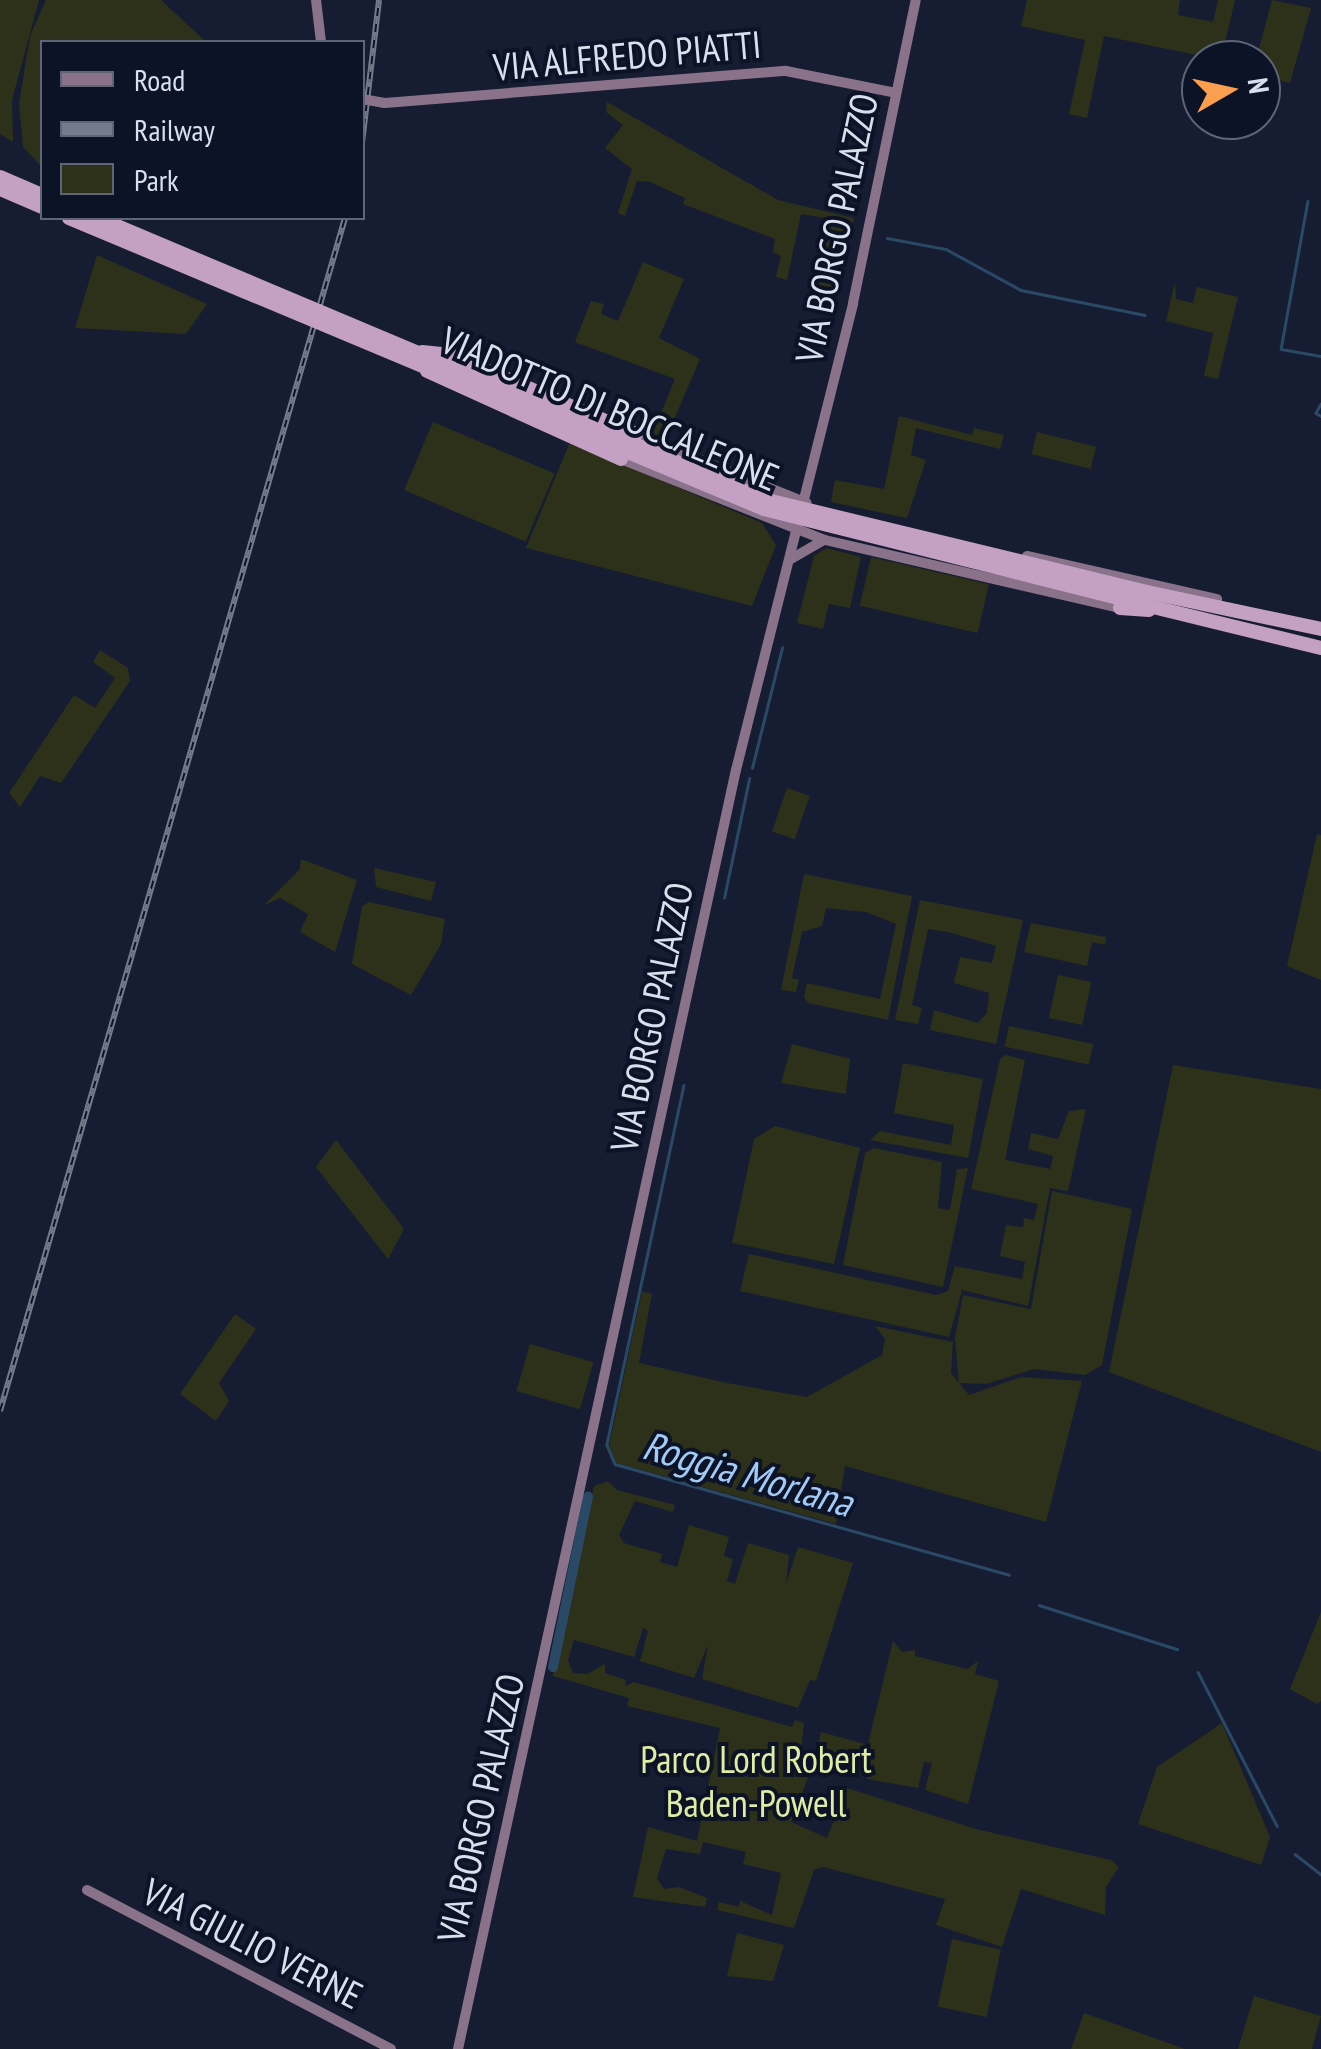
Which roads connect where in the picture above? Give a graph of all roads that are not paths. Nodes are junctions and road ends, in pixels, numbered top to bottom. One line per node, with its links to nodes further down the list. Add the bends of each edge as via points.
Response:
1 (316, 0): 3 (main road)
2 (916, 0): 4 (main road, VIA BORGO PALAZZO)
3 (321, 40)
4 (896, 92): 5 (main road, VIA ALFREDO PIATTI, bridge, via 786,71); 16 (main road, VIA BORGO PALAZZO)
5 (365, 99)
6 (0, 177): 8 (highway)
7 (0, 189): 9 (highway)
8 (40, 193)
9 (40, 206)
10 (73, 220): 12 (highway, VIADOTTO DI BOCCALEONE, bridge)
11 (103, 220): 12 (highway, VIADOTTO DI BOCCALEONE, bridge)
12 (420, 358): 13 (highway, via 451,355); 14 (highway, bridge, via 442,382); 20 (highway, VIADOTTO DI BOCCALEONE, bridge, via 768,500)
13 (636, 434): 16 (main road)
14 (622, 460): 15 (main road)
15 (662, 477): 16 (main road, via 679,471 786,513); 17 (main road)
16 (803, 505): 17 (main road, VIA BORGO PALAZZO); 21 (main road)
17 (798, 531): 18 (main road); 19 (main road, VIA BORGO PALAZZO)
18 (825, 540): 19 (main road); 22 (main road)
19 (791, 559): 29 (main road, VIA BORGO PALAZZO, via 732,789)
20 (1146, 598): 23 (highway); 24 (highway)
21 (1217, 600): 24 (highway)
22 (1120, 608): 23 (highway)
23 (1170, 612): 26 (highway)
24 (1301, 625): 25 (highway)
25 (1321, 629)
26 (1321, 648)
27 (87, 1890): 28 (main road, VIA GIULIO VERNE)
28 (392, 2049)
29 (458, 2049)

